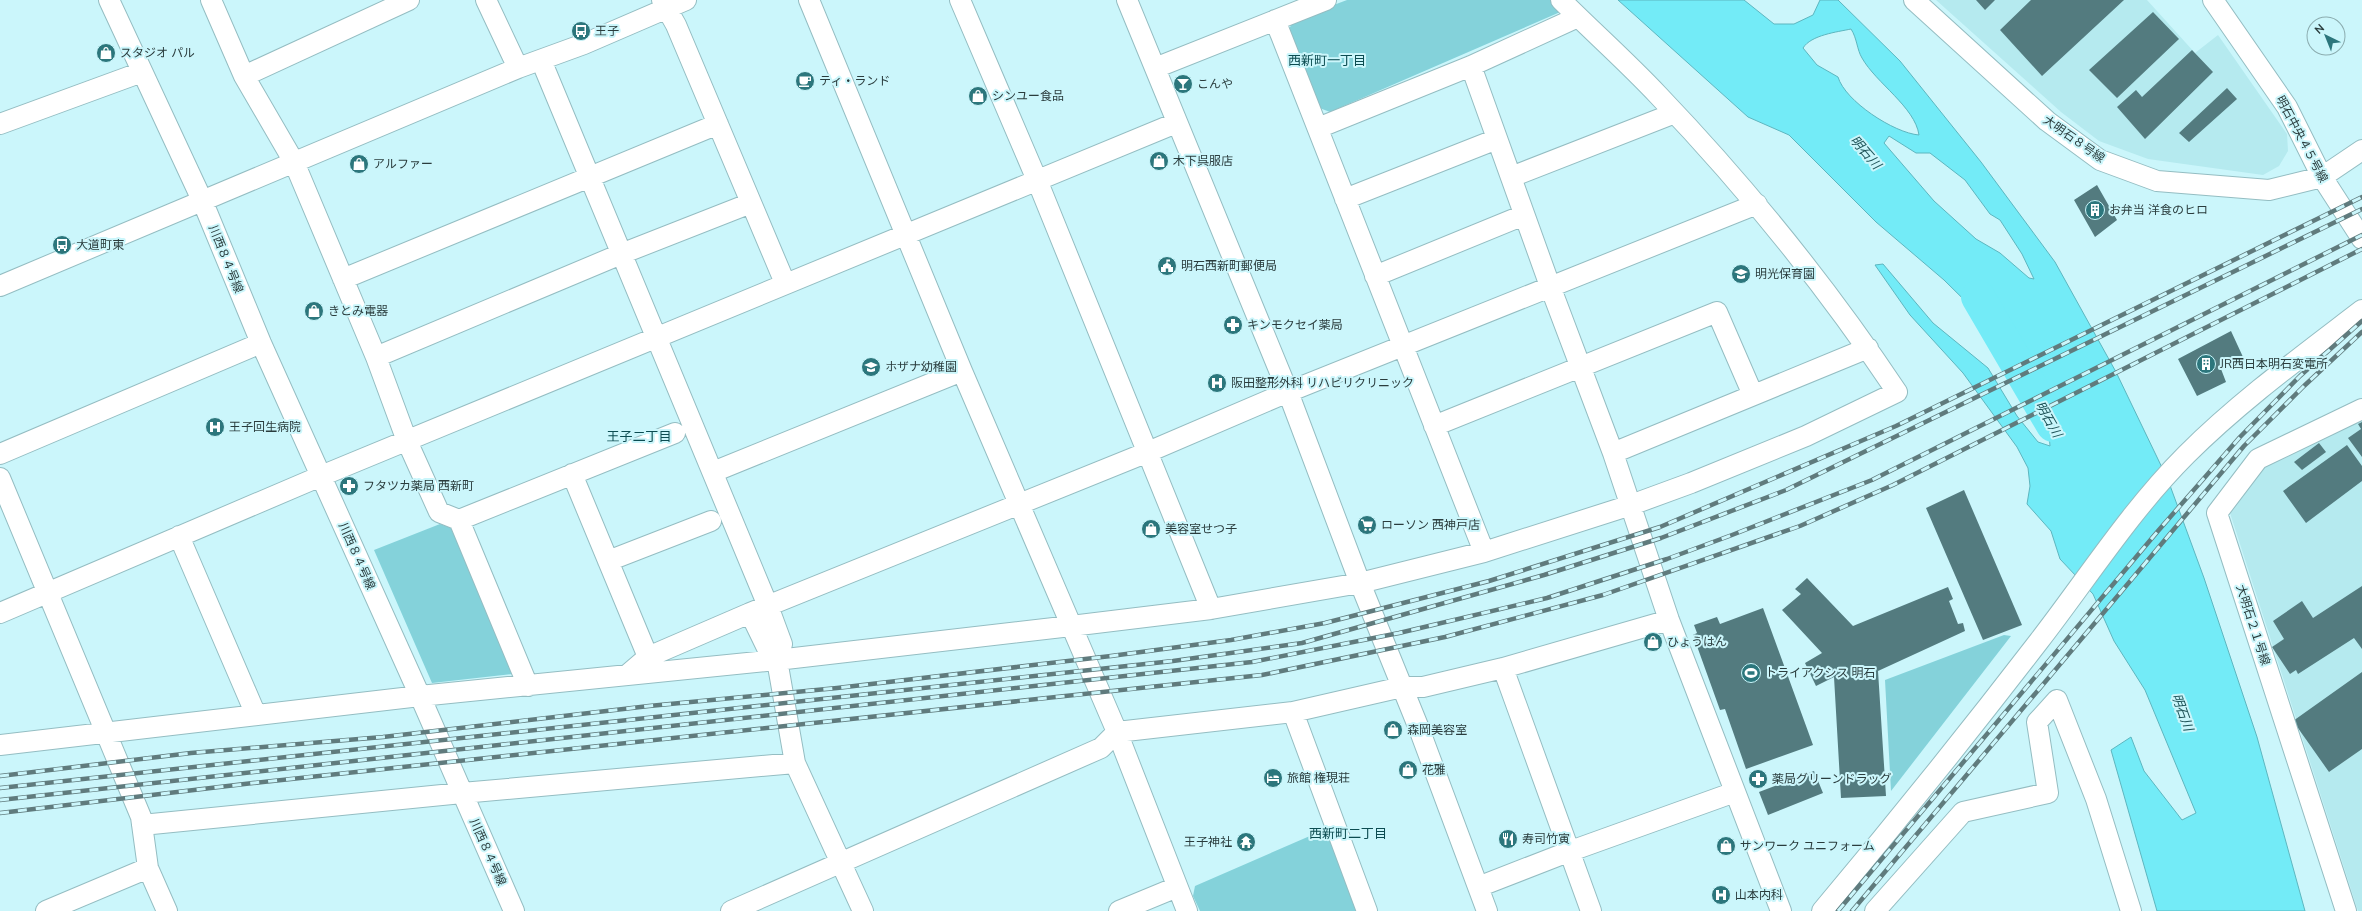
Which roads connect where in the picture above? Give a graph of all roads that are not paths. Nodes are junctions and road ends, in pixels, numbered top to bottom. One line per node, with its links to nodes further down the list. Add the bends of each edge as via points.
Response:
1 (109, 0): 20 (street, 川西８４号線)
2 (210, 0): 21 (street)
3 (409, 0): 21 (street)
4 (486, 0): 18 (street)
5 (686, 0): 13 (street)
6 (810, 0): 39 (street)
7 (960, 0): 33 (street)
8 (1127, 0): 19 (street)
9 (1326, 0): 15 (street)
10 (1561, 0): 14 (street)
11 (1914, 0): 31 (street, 大明石８号線, via 2048,121 2100,160 2158,181 2270,190)
12 (2213, 0): 31 (street, 明石中央４５号線, via 2287,107)
13 (663, 5): 16 (street); 25 (street, via 676,24)
14 (1578, 17): 17 (street); 22 (street)
15 (1275, 20): 19 (street); 26 (street)
16 (541, 60): 18 (street); 32 (street)
17 (1471, 66): 26 (street); 27 (street)
18 (518, 68): 29 (street)
19 (1154, 68): 23 (street)
20 (142, 72): 24 (street); 35 (street, 川西８４号線)
21 (244, 76): 29 (street)
22 (1675, 113): 30 (street); 37 (street)
23 (1176, 123): 33 (street); 55 (street)
24 (0, 124)
25 (718, 124): 32 (street); 36 (street)
26 (1318, 128): 34 (street)
27 (1497, 139): 30 (street); 34 (street)
28 (2362, 150): 31 (street, 大明石８号線)
29 (294, 162): 35 (street); 43 (street)
30 (1511, 177): 38 (street)
31 (2322, 177): 40 (street, 明石中央４５号線)
32 (590, 178): 41 (street); 43 (street)
33 (1037, 180): 39 (street); 61 (street)
34 (1345, 199): 42 (street)
35 (202, 200): 45 (street); 49 (street, 川西８４号線)
36 (751, 203): 41 (street); 44 (street)
37 (1756, 204): 46 (street); 51 (street)
38 (1524, 215): 42 (street); 46 (street)
39 (906, 233): 44 (street); 54 (street)
40 (2362, 239)
41 (621, 254): 48 (street); 52 (street)
42 (1375, 276): 50 (street)
43 (343, 279): 52 (street)
44 (785, 283): 48 (street)
45 (0, 286)
46 (1550, 286): 50 (street); 53 (street)
47 (2362, 310): 114 (street, via 2258,392 2186,456 2134,514 2040,640)
48 (656, 337): 60 (street); 64 (street)
49 (261, 343): 63 (street); 66 (street, 川西８４号線)
50 (1403, 347): 55 (street); 58 (street)
51 (1868, 348): 56 (street); 69 (street, via 1897,392 1806,436)
52 (376, 357): 60 (street)
53 (1580, 366): 56 (street, via 1717,312); 58 (street); 62 (street)
54 (962, 371): 64 (street); 68 (street)
55 (1288, 392): 61 (street); 75 (street)
56 (1753, 395): 62 (street)
57 (2362, 409): 117 (street, 大明石２１号線, via 2258,459 2217,513)
58 (1434, 426): 73 (street)
59 (675, 433): 65 (street)
60 (407, 440): 66 (street); 70 (street, via 439,512)
61 (1148, 452): 68 (street); 78 (street)
62 (1612, 453): 69 (street)
63 (0, 454)
64 (713, 472): 77 (street)
65 (572, 474): 70 (street); 74 (street)
66 (321, 476): 72 (street); 88 (street, 川西８４号線)
67 (0, 478): 76 (street)
68 (1019, 504): 77 (street); 81 (street)
69 (1631, 505): 73 (street); 80 (street)
70 (458, 520): 86 (street)
71 (711, 521): 74 (street)
72 (179, 536): 76 (street); 90 (street)
73 (1484, 552): 75 (street)
74 (608, 561): 82 (street)
75 (1360, 583): 78 (street); 87 (street)
76 (46, 593): 79 (street); 92 (street)
77 (759, 610): 82 (street); 83 (street, via 767,648)
78 (1211, 610): 81 (street)
79 (0, 613)
80 (1669, 620): 84 (street); 95 (street)
81 (1071, 626): 83 (street); 91 (street)
82 (648, 657): 85 (street)
83 (777, 660): 85 (street); 94 (street)
84 (1503, 668): 87 (street, via 1423,687); 98 (street)
85 (627, 675): 86 (street)
86 (528, 686): 88 (street)
87 (1402, 686): 89 (street); 102 (street)
88 (420, 696): 90 (street); 96 (street, 川西８４号線)
89 (1293, 712): 91 (street); 110 (street)
90 (256, 715): 92 (street)
91 (1116, 732): 99 (street, via 1101,748); 101 (street)
92 (106, 733): 93 (street); 97 (street)
93 (0, 745)
94 (795, 763): 96 (street); 99 (street)
95 (1735, 792): 98 (street); 113 (street)
96 (462, 793): 97 (street); 105 (street, 川西８４号線)
97 (142, 825): 100 (street)
98 (1568, 852): 102 (street); 112 (street)
99 (843, 863): 106 (street); 107 (street)
100 (148, 868): 103 (street); 104 (street)
101 (1177, 887): 108 (street); 109 (street)
102 (1478, 887): 111 (street)
103 (46, 911)
104 (167, 911)
105 (514, 911)
106 (731, 911)
107 (863, 911)
108 (1119, 911)
109 (1187, 911)
110 (1367, 911)
111 (1487, 911)
112 (1591, 911)
113 (1781, 911)
114 (1822, 911)
115 (1876, 911): 116 (street, via 1963,812 2048,793 2037,722 2057,700 2096,798)
116 (2131, 911)
117 (2346, 911)

